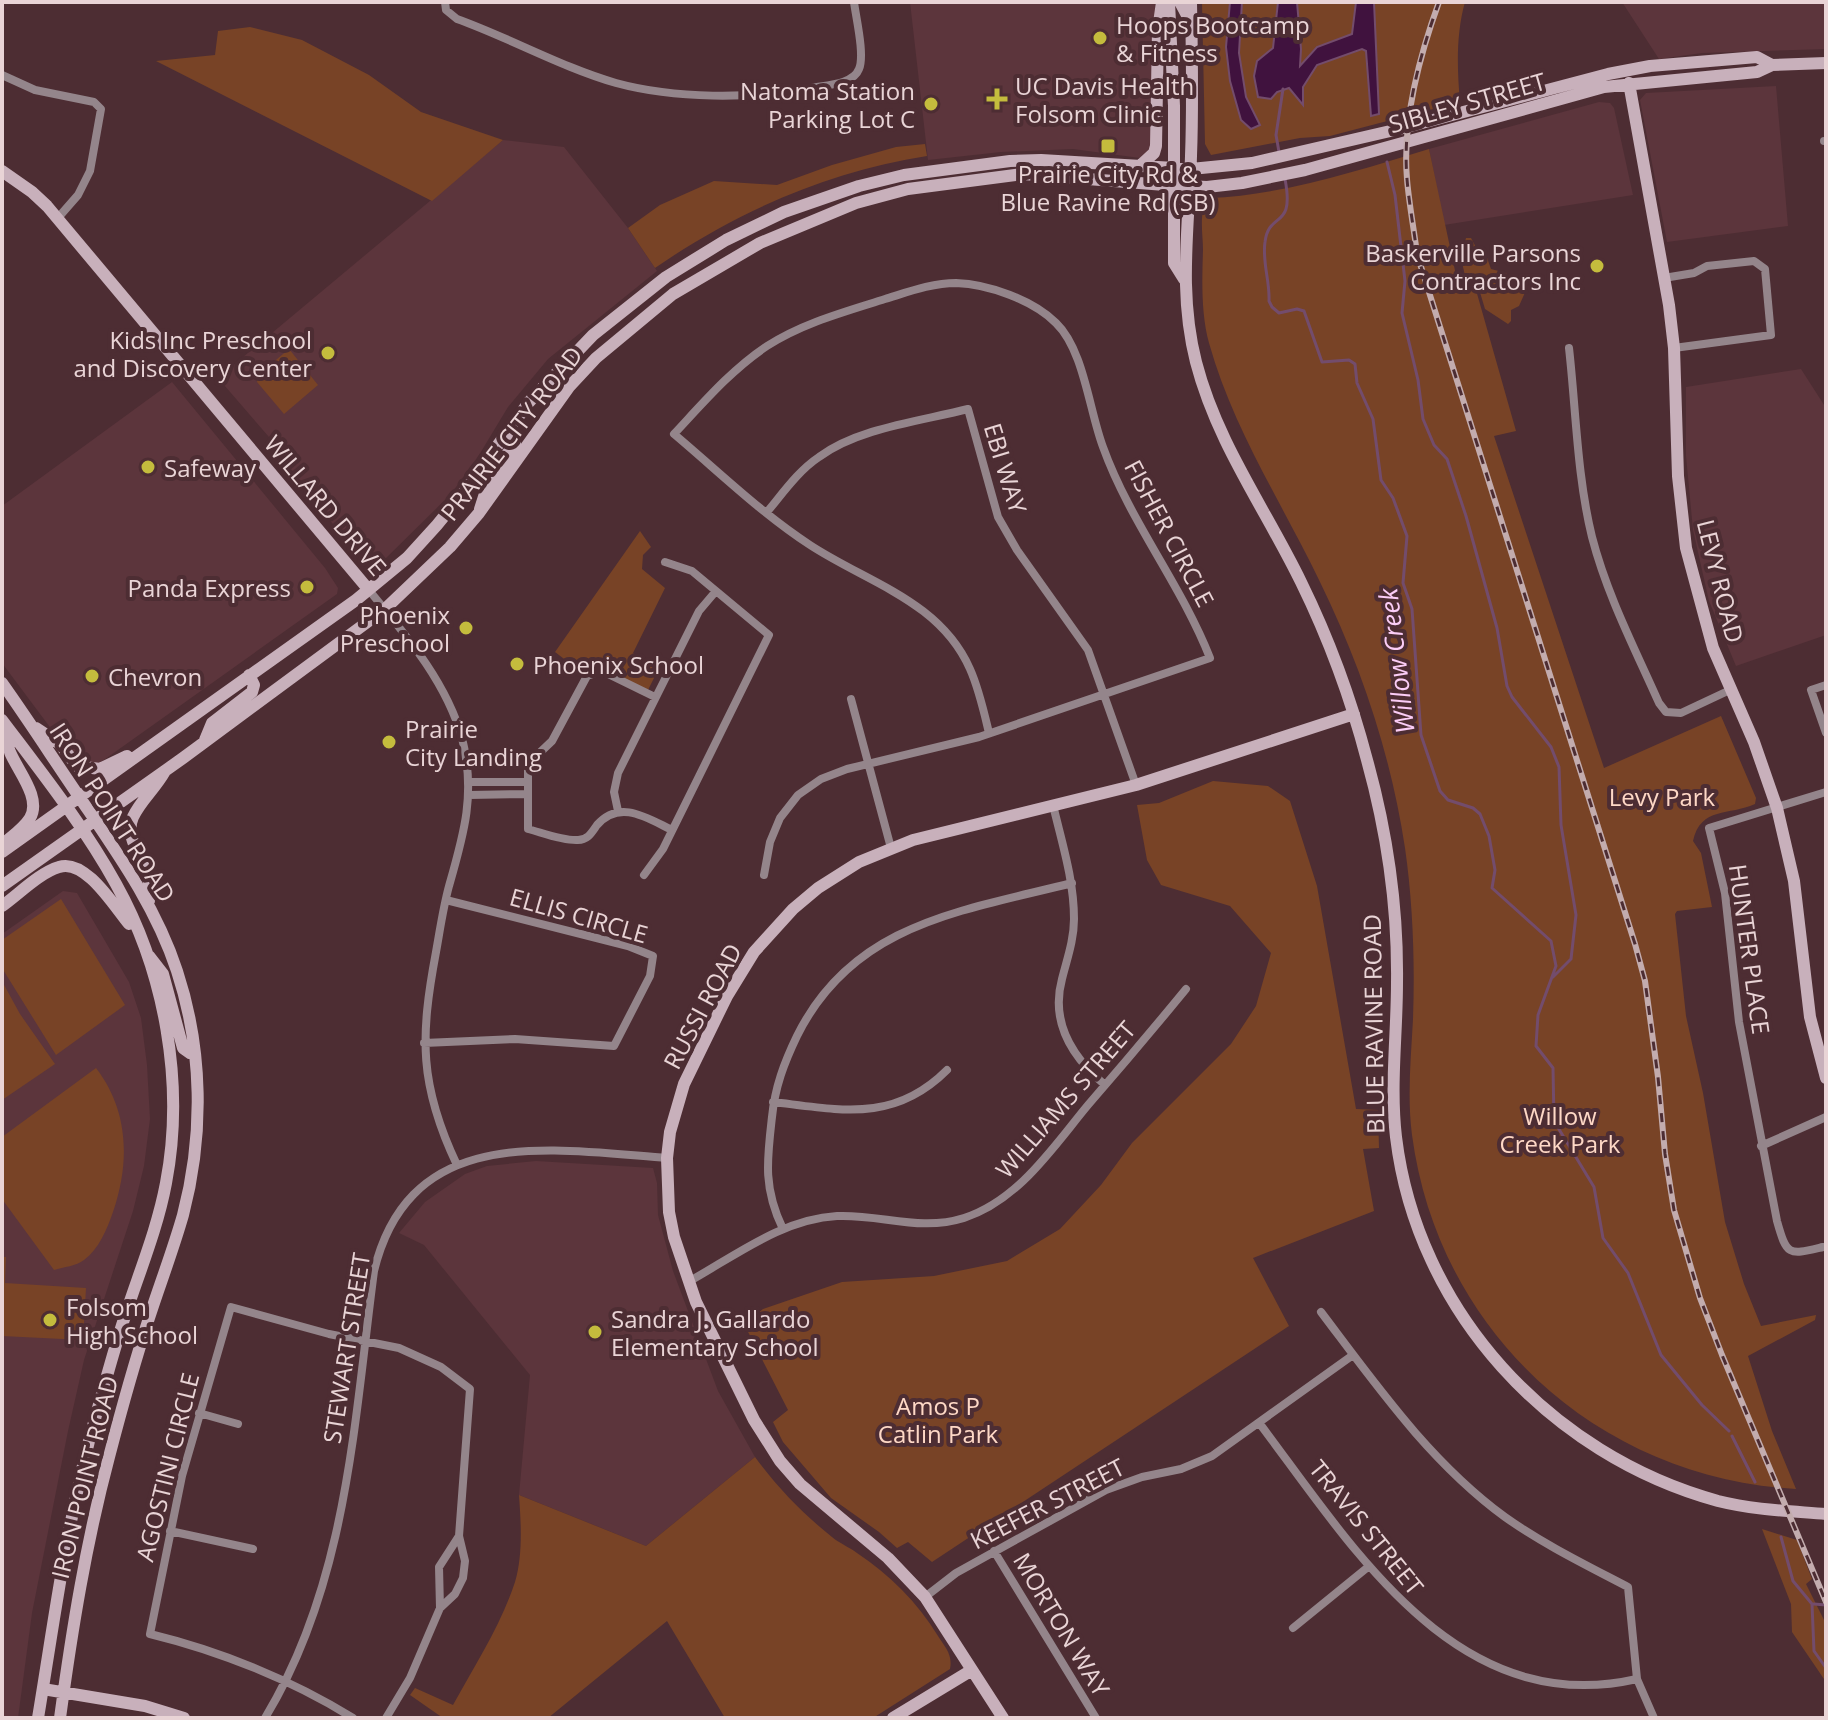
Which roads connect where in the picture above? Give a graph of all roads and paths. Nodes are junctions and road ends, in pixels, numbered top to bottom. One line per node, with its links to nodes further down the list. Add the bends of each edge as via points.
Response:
1 (445, 2): 2 (street, via 453,17 618,83 749,96 856,75 861,63)
2 (854, 2)
3 (1162, 2): 12 (main road, via 1156,146)
4 (1169, 2): 13 (main road, BLUE RAVINE ROAD)
5 (1180, 2): 7 (main road)
6 (1191, 2): 7 (main road, BLUE RAVINE ROAD)
7 (1191, 24): 14 (main road, BLUE RAVINE ROAD)
8 (1826, 63): 9 (main road, SIBLEY STREET)
9 (1772, 65): 11 (main road, SIBLEY STREET, via 1757,72); 14 (main road, SIBLEY STREET, via 1757,57 1626,70 1300,153)
10 (2, 75): 18 (street, via 35,90 94,102 101,109 90,171)
11 (1629, 83): 17 (main road, SIBLEY STREET, via 1273,178); 19 (main road, LEVY ROAD)
12 (1142, 164): 13 (main road, PRAIRIE CITY ROAD); 23 (main road, PRAIRIE CITY ROAD, via 1041,160 932,170 859,186 784,212 726,240 642,295 593,335)
13 (1174, 169): 14 (main road, SIBLEY STREET); 16 (main road, BLUE RAVINE ROAD)
14 (1191, 169): 17 (main road, BLUE RAVINE ROAD)
15 (2, 171): 18 (main road, WILLARD DRIVE)
16 (1174, 185): 17 (main road, SIBLEY STREET); 20 (main road, BLUE RAVINE ROAD, via 1174,263); 24 (main road, PRAIRIE CITY ROAD, via 1023,174 942,184 856,203 760,243 673,294 596,358 569,387)
17 (1189, 186): 20 (main road, BLUE RAVINE ROAD)
18 (57, 219): 27 (main road, WILLARD DRIVE)
19 (1664, 278): 22 (main road, LEVY ROAD); 22 (street, via 1754,261 1765,269 1771,335)
20 (1184, 279): 37 (main road, BLUE RAVINE ROAD, via 1192,345 1210,407 1301,582)
21 (1569, 348): 33 (street, via 1593,541 1659,703 1666,712 1677,714)
22 (1674, 348): 33 (main road, LEVY ROAD, via 1685,544 1703,618)
23 (507, 431): 24 (main road, via 515,443 490,478); 27 (main road, PRAIRIE CITY ROAD, via 437,525)
24 (480, 512): 29 (main road, PRAIRIE CITY ROAD)
25 (767, 512): 34 (street, EBI WAY, via 803,470 831,449 968,409 998,517 1083,642); 34 (street, FISHER CIRCLE, via 674,434 753,356 811,323 935,285 977,286 1035,307 1056,322 1073,346 1113,473 1183,597 1210,658); 40 (street, FISHER CIRCLE, via 812,547 914,603 942,627 970,669)
26 (665, 562): 28 (street, via 685,566)
27 (368, 589): 29 (street, WILLARD DRIVE); 30 (main road, PRAIRIE CITY ROAD)
28 (716, 591): 35 (street, via 699,611); 59 (street, via 769,635)
29 (385, 609): 42 (main road, PRAIRIE CITY ROAD); 46 (street, WILLARD DRIVE, via 446,696 461,737)
30 (249, 675): 42 (main road, via 252,692 212,723); 43 (main road, PRAIRIE CITY ROAD)
31 (2, 683): 39 (main road, IRON POINT ROAD)
32 (1826, 685): 41 (street, via 1811,690)
33 (1730, 690): 55 (main road, LEVY ROAD)
34 (1105, 694): 40 (street, FISHER CIRCLE); 48 (street, EBI WAY)
35 (655, 697): 47 (street, via 606,673 587,676 549,745 531,761); 56 (street, via 616,779)
36 (851, 699): 44 (street)
37 (1354, 714): 48 (main road, RUSSI ROAD); 92 (main road, BLUE RAVINE ROAD, via 1377,798 1395,911 1396,1139 1410,1203 1438,1273 1464,1319 1541,1407 1601,1451 1650,1476 1739,1506)
38 (4, 722): 54 (main road, IRON POINT ROAD); 60 (main road, via 9,751 33,808 28,821)
39 (32, 725): 43 (main road, via 60,744 77,766 88,769 100,769); 52 (main road, IRON POINT ROAD)
40 (989, 733): 44 (street, FISHER CIRCLE)
41 (1826, 733)
42 (204, 743): 45 (main road, PRAIRIE CITY ROAD)
43 (152, 746): 52 (main road, PRAIRIE CITY ROAD)
44 (869, 764): 61 (street); 64 (street, FISHER CIRCLE, via 834,773 798,795 774,831)
45 (166, 769): 57 (main road, PRAIRIE CITY ROAD); 68 (main road, via 130,824 130,837 149,880)
46 (468, 782): 47 (street); 51 (street, WILLARD DRIVE)
47 (528, 782): 50 (street)
48 (1136, 785): 53 (main road, RUSSI ROAD)
49 (1826, 792): 55 (street)
50 (528, 794): 51 (street); 56 (street, via 528,829 573,840 589,836)
51 (469, 795): 67 (street, WILLARD DRIVE)
52 (80, 798): 54 (main road, PRAIRIE CITY ROAD); 57 (main road, IRON POINT ROAD)
53 (1053, 805): 61 (main road, RUSSI ROAD); 65 (street)
54 (67, 808): 58 (main road, IRON POINT ROAD); 62 (main road, PRAIRIE CITY ROAD)
55 (1777, 808): 76 (main road, LEVY ROAD, via 1794,881 1810,1017); 80 (street, HUNTER PLACE, via 1709,828 1725,893 1739,1022)
56 (618, 811): 59 (street, via 639,814)
57 (94, 819): 58 (main road, PRAIRIE CITY ROAD); 68 (main road, IRON POINT ROAD)
58 (81, 829): 66 (main road, PRAIRIE CITY ROAD); 70 (main road, IRON POINT ROAD, via 117,885)
59 (672, 830): 63 (street)
60 (2, 845)
61 (891, 848): 81 (main road, RUSSI ROAD, via 818,888 754,952 693,1061)
62 (2, 852)
63 (644, 875)
64 (764, 875)
65 (1072, 883): 77 (street, via 1075,923 1059,994 1061,1021 1076,1057); 78 (street, via 927,922 871,950 840,976 811,1012 784,1063)
66 (2, 886)
67 (446, 900): 73 (street, WILLARD DRIVE); 73 (street, ELLIS CIRCLE, via 628,946 653,956 650,976 614,1046 515,1039)
68 (149, 904): 74 (main road, IRON POINT ROAD, via 176,970)
69 (2, 906): 70 (main road, via 62,865 73,866 93,881)
70 (141, 940): 71 (main road, IRON POINT ROAD)
71 (147, 954): 74 (main road, via 163,974 183,1048); 104 (main road, IRON POINT ROAD, via 170,1055 171,1156 159,1214 86,1454)
72 (1186, 989): 77 (street, WILLIAMS STREET)
73 (424, 1043): 82 (street, WILLARD DRIVE, via 432,1102)
74 (195, 1054): 105 (main road, IRON POINT ROAD, via 197,1130 189,1189 102,1486)
75 (947, 1070): 78 (street, via 918,1094 881,1109 848,1111)
76 (1826, 1078)
77 (1105, 1085): 83 (street, WILLIAMS STREET, via 1019,1185 981,1211 936,1224 841,1216)
78 (773, 1102): 83 (street, via 767,1175)
79 (1826, 1117): 80 (street)
80 (1761, 1146): 84 (street, HUNTER PLACE, via 1784,1246 1795,1254)
81 (667, 1158): 82 (street, STEWART STREET, via 522,1151); 85 (main road, RUSSI ROAD, via 669,1212)
82 (457, 1165): 87 (street, STEWART STREET, via 418,1191 390,1227 374,1271)
83 (783, 1229): 85 (street, WILLIAMS STREET)
84 (1823, 1247)
85 (688, 1282): 98 (main road, RUSSI ROAD, via 754,1420 780,1461 810,1495 888,1558)
86 (1321, 1312): 88 (street)
87 (365, 1340): 89 (street, AGOSTINI CIRCLE, via 231,1307); 94 (street, via 424,1357 470,1389); 103 (street, STEWART STREET, via 334,1547 308,1632)
88 (1353, 1355): 91 (street, KEEFER STREET); 102 (street, via 1429,1449 1483,1500 1552,1547 1628,1587)
89 (199, 1413): 90 (street); 93 (street, AGOSTINI CIRCLE)
90 (238, 1424)
91 (1260, 1424): 96 (street, KEEFER STREET, via 1196,1464 1106,1490); 97 (street, TRAVIS STREET)
92 (1826, 1514)
93 (170, 1531): 95 (street); 103 (street, AGOSTINI CIRCLE, via 150,1634 215,1652)
94 (459, 1536): 99 (street, via 439,1567); 99 (street, via 463,1578)
95 (253, 1549)
96 (994, 1551): 98 (street, KEEFER STREET); 114 (street, MORTON WAY)
97 (1368, 1567): 100 (street); 102 (street, TRAVIS STREET, via 1434,1631 1502,1669 1576,1685)
98 (925, 1597): 101 (main road, RUSSI ROAD)
99 (440, 1608): 112 (street)
100 (1293, 1628)
101 (972, 1670): 107 (main road); 113 (main road, RUSSI ROAD)
102 (1637, 1679): 115 (street)
103 (285, 1683): 110 (street, STEWART STREET); 111 (street)
104 (43, 1689): 105 (main road); 108 (main road, IRON POINT ROAD)
105 (64, 1692): 106 (main road); 109 (main road, IRON POINT ROAD)
106 (175, 1716)
107 (902, 1716)
108 (38, 1718)
109 (60, 1718)
110 (265, 1718)
111 (353, 1718)
112 (386, 1718)
113 (1003, 1718)
114 (1096, 1718)
115 (1654, 1718)

